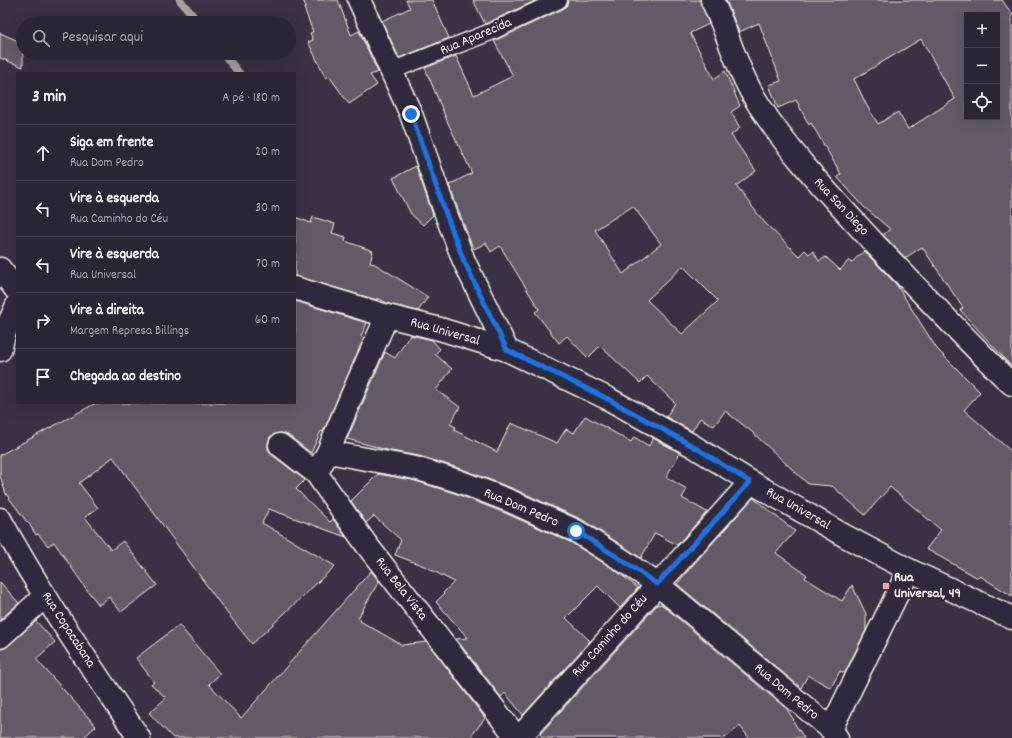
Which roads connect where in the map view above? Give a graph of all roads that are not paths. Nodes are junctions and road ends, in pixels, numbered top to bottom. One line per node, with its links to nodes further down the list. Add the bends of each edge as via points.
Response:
1 (358, 0): 4 (street)
2 (559, 0): 4 (lane, Rua Aparecida, via 493,31)
3 (712, 0): 12 (street, Rua San Diego, via 747,84 758,105 784,142 818,183)
4 (391, 71): 11 (street, via 411,114 464,261)
5 (0, 270): 7 (street)
6 (296, 288): 9 (street, Rua Universal)
7 (16, 290)
8 (16, 307): 10 (street)
9 (387, 316): 11 (street, Rua Universal); 14 (street)
10 (0, 350)
11 (507, 350): 16 (street, Rua Universal, via 620,406 693,446)
12 (1012, 384)
13 (280, 445): 15 (street, Rua Bela Vista)
14 (328, 452): 15 (street); 19 (street, Rua Dom Pedro, via 415,468 510,501 576,531)
15 (316, 473): 25 (street, Rua Bela Vista, via 375,556)
16 (750, 482): 18 (street, Rua Universal); 19 (street, Rua Caminho do Céu)
17 (0, 519): 20 (street, Rua Copacabana)
18 (909, 570): 21 (street, Rua Universal); 23 (street)
19 (657, 584): 23 (street, Rua Dom Pedro); 25 (street, Rua Caminho do Céu)
20 (45, 596): 22 (street); 24 (street, Rua Copacabana)
21 (1012, 618)
22 (0, 637)
23 (834, 734)
24 (139, 738)
25 (518, 738)

